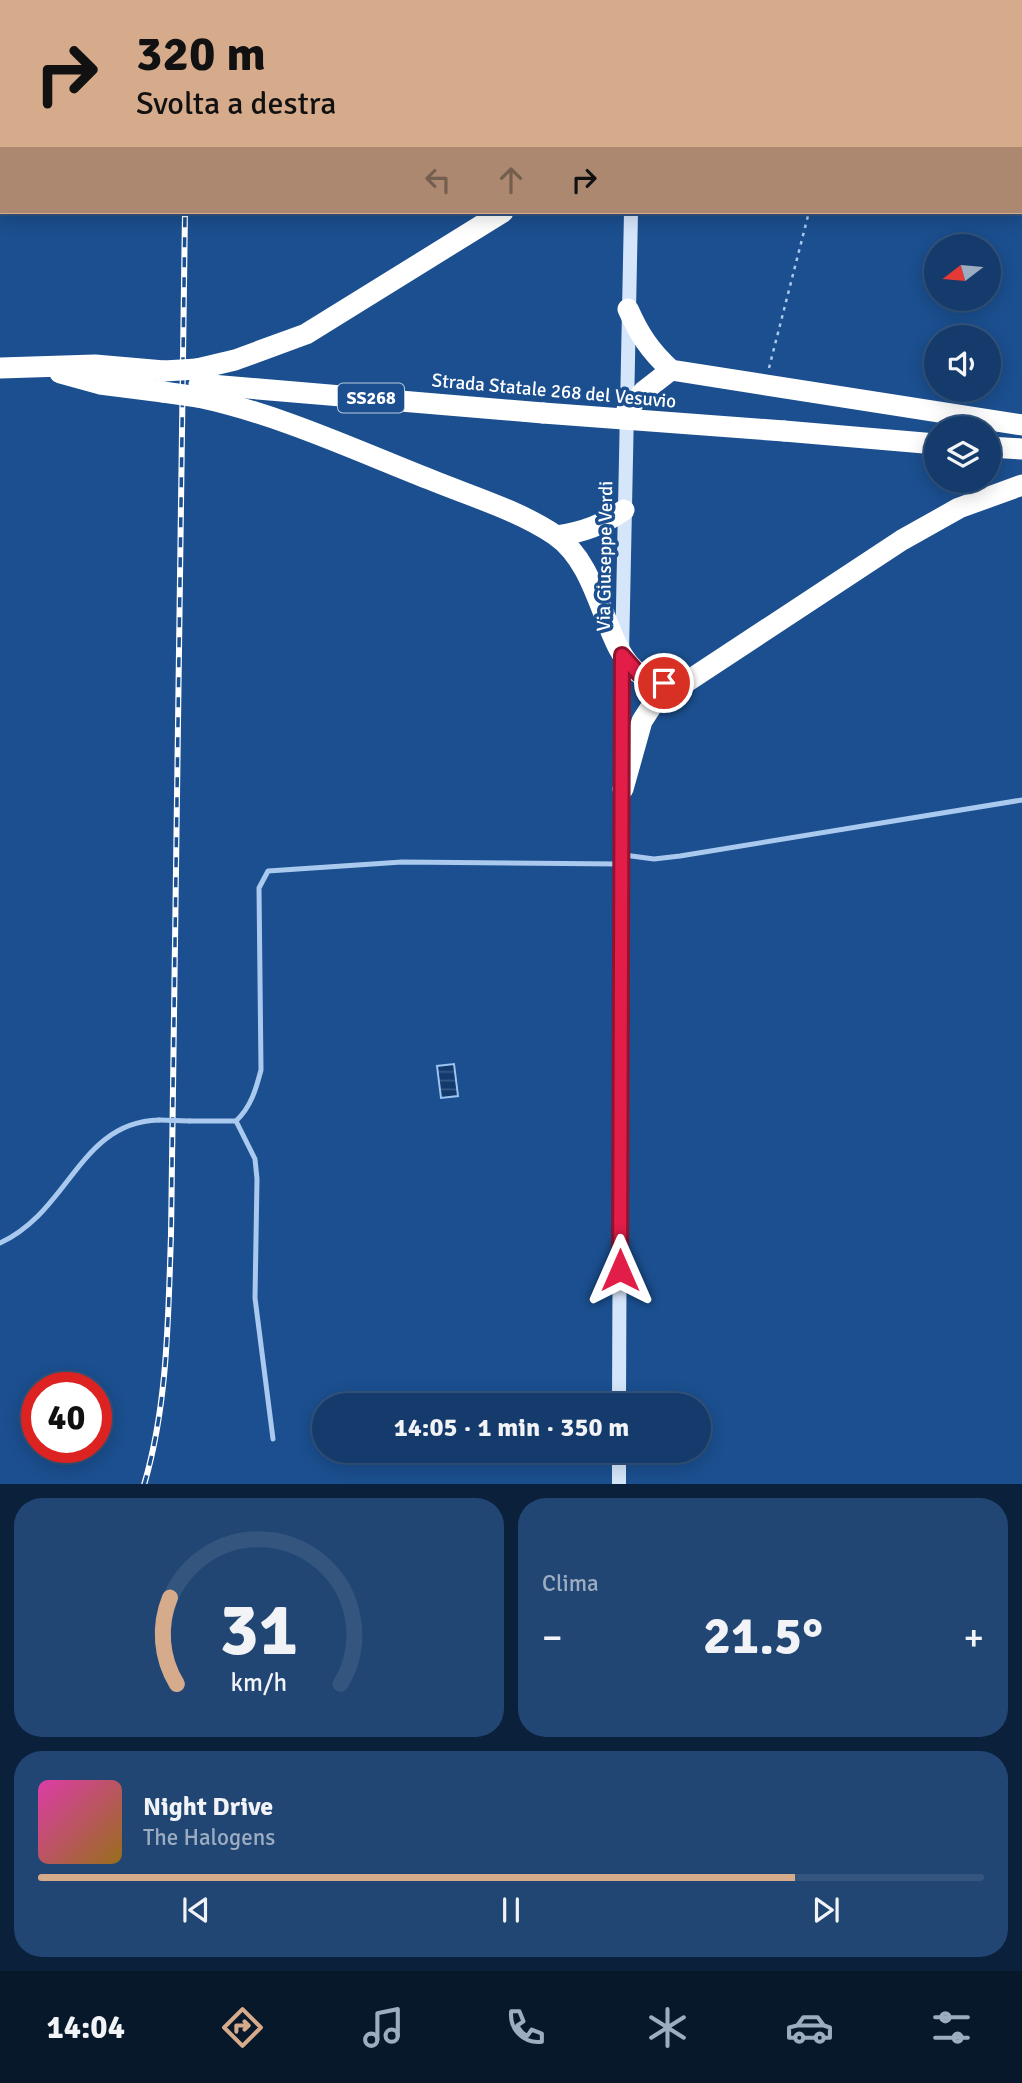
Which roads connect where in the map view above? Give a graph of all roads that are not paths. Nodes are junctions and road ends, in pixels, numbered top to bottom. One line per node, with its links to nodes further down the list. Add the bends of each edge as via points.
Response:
1 (500, 214): 7 (highway, via 306,334 235,360)
2 (631, 214): 3 (street, Via Giuseppe Verdi)
3 (628, 309): 5 (highway, via 652,353); 8 (street, Via Giuseppe Verdi)
4 (0, 368): 6 (highway, via 58,373 100,384); 6 (highway, via 95,365)
5 (671, 370): 8 (highway); 9 (highway)
6 (163, 382): 7 (highway, bridge)
7 (198, 383): 10 (highway, Strada Statale 268 del Vesuvio / SS268, bridge); 15 (highway, via 467,494)
8 (627, 410): 14 (street, Via Giuseppe Verdi)
9 (1022, 425)
10 (924, 443)
11 (1001, 448): 12 (highway)
12 (1022, 449)
13 (1022, 485): 17 (highway, via 959,508 902,540)
14 (624, 510): 15 (highway, via 605,524); 16 (street, Via Giuseppe Verdi)
15 (557, 537): 16 (highway, via 598,594)
16 (622, 655): 17 (highway, via 639,674); 18 (street, Via Giuseppe Verdi)
17 (681, 685): 18 (highway, via 653,704 642,721)
18 (623, 789): 20 (street, Via Giuseppe Verdi)
19 (1022, 800): 20 (lane, via 680,856)
20 (622, 860): 21 (lane, via 402,862 263,874 259,888 261,1070 256,1091); 23 (street, Via Giuseppe Verdi)
21 (236, 1121): 22 (lane, bridge, via 129,1124 104,1138 43,1214 17,1236); 24 (lane, via 254,1159 257,1180 255,1298)
22 (0, 1243)
23 (620, 1393)
24 (273, 1439)
25 (619, 1463): 26 (street)
26 (619, 1484)

